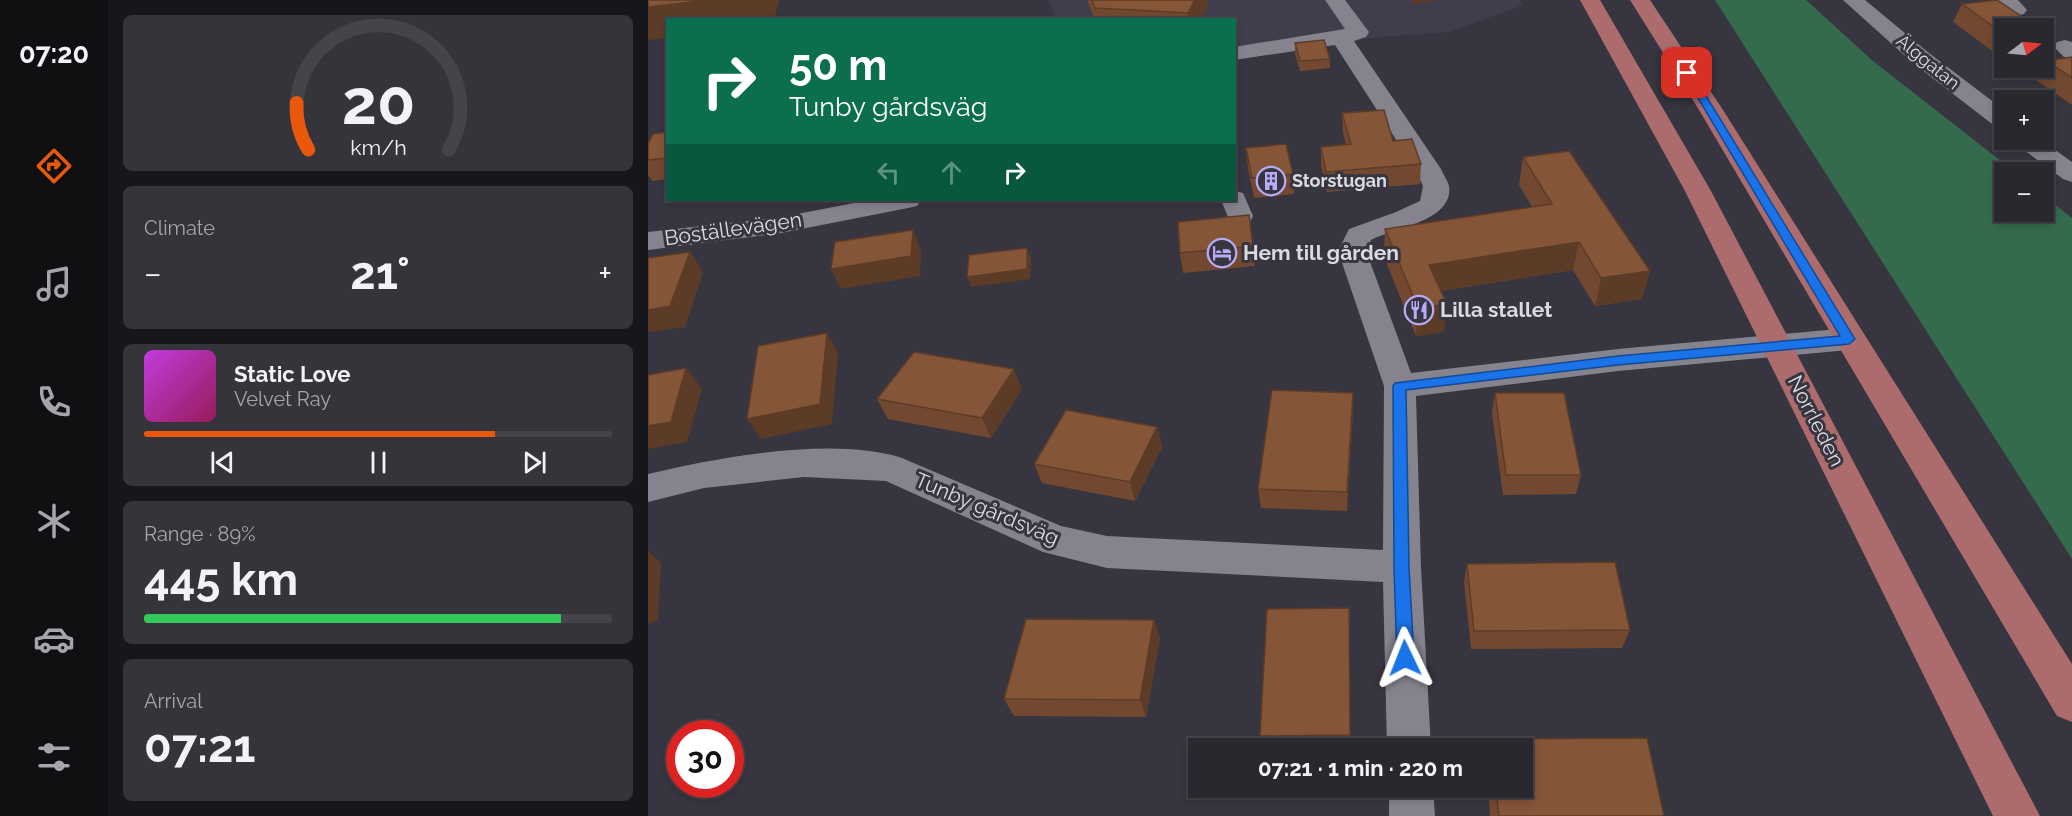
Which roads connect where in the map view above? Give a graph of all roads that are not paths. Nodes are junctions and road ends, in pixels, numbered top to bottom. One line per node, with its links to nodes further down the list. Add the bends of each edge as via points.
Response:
1 (1335, 0): 5 (street, via 1358,32)
2 (1590, 0): 14 (main road, Norrleden, via 1698,191)
3 (1640, 0): 13 (main road)
4 (1853, 0): 7 (street, Älggatan)
5 (1341, 38): 6 (street); 15 (street, via 1436,186 1432,205 1359,235 1352,251)
6 (1236, 54)
7 (1994, 114)
8 (2040, 150): 9 (street)
9 (2072, 174)
10 (897, 201): 11 (street, Boställevägen)
11 (820, 208): 12 (street, Boställevägen, via 781,225)
12 (648, 241)
13 (1849, 339): 14 (street); 18 (main road)
14 (1779, 347): 15 (street, via 1618,360); 22 (main road, Norrleden)
15 (1400, 386): 17 (street)
16 (648, 488): 17 (street, Tunby gårdsväg, via 704,474 804,463 890,468 1056,541 1107,552)
17 (1402, 567): 19 (street)
18 (2072, 702)
19 (1409, 738)
20 (1411, 798): 21 (street)
21 (1412, 816)
22 (2017, 816)

